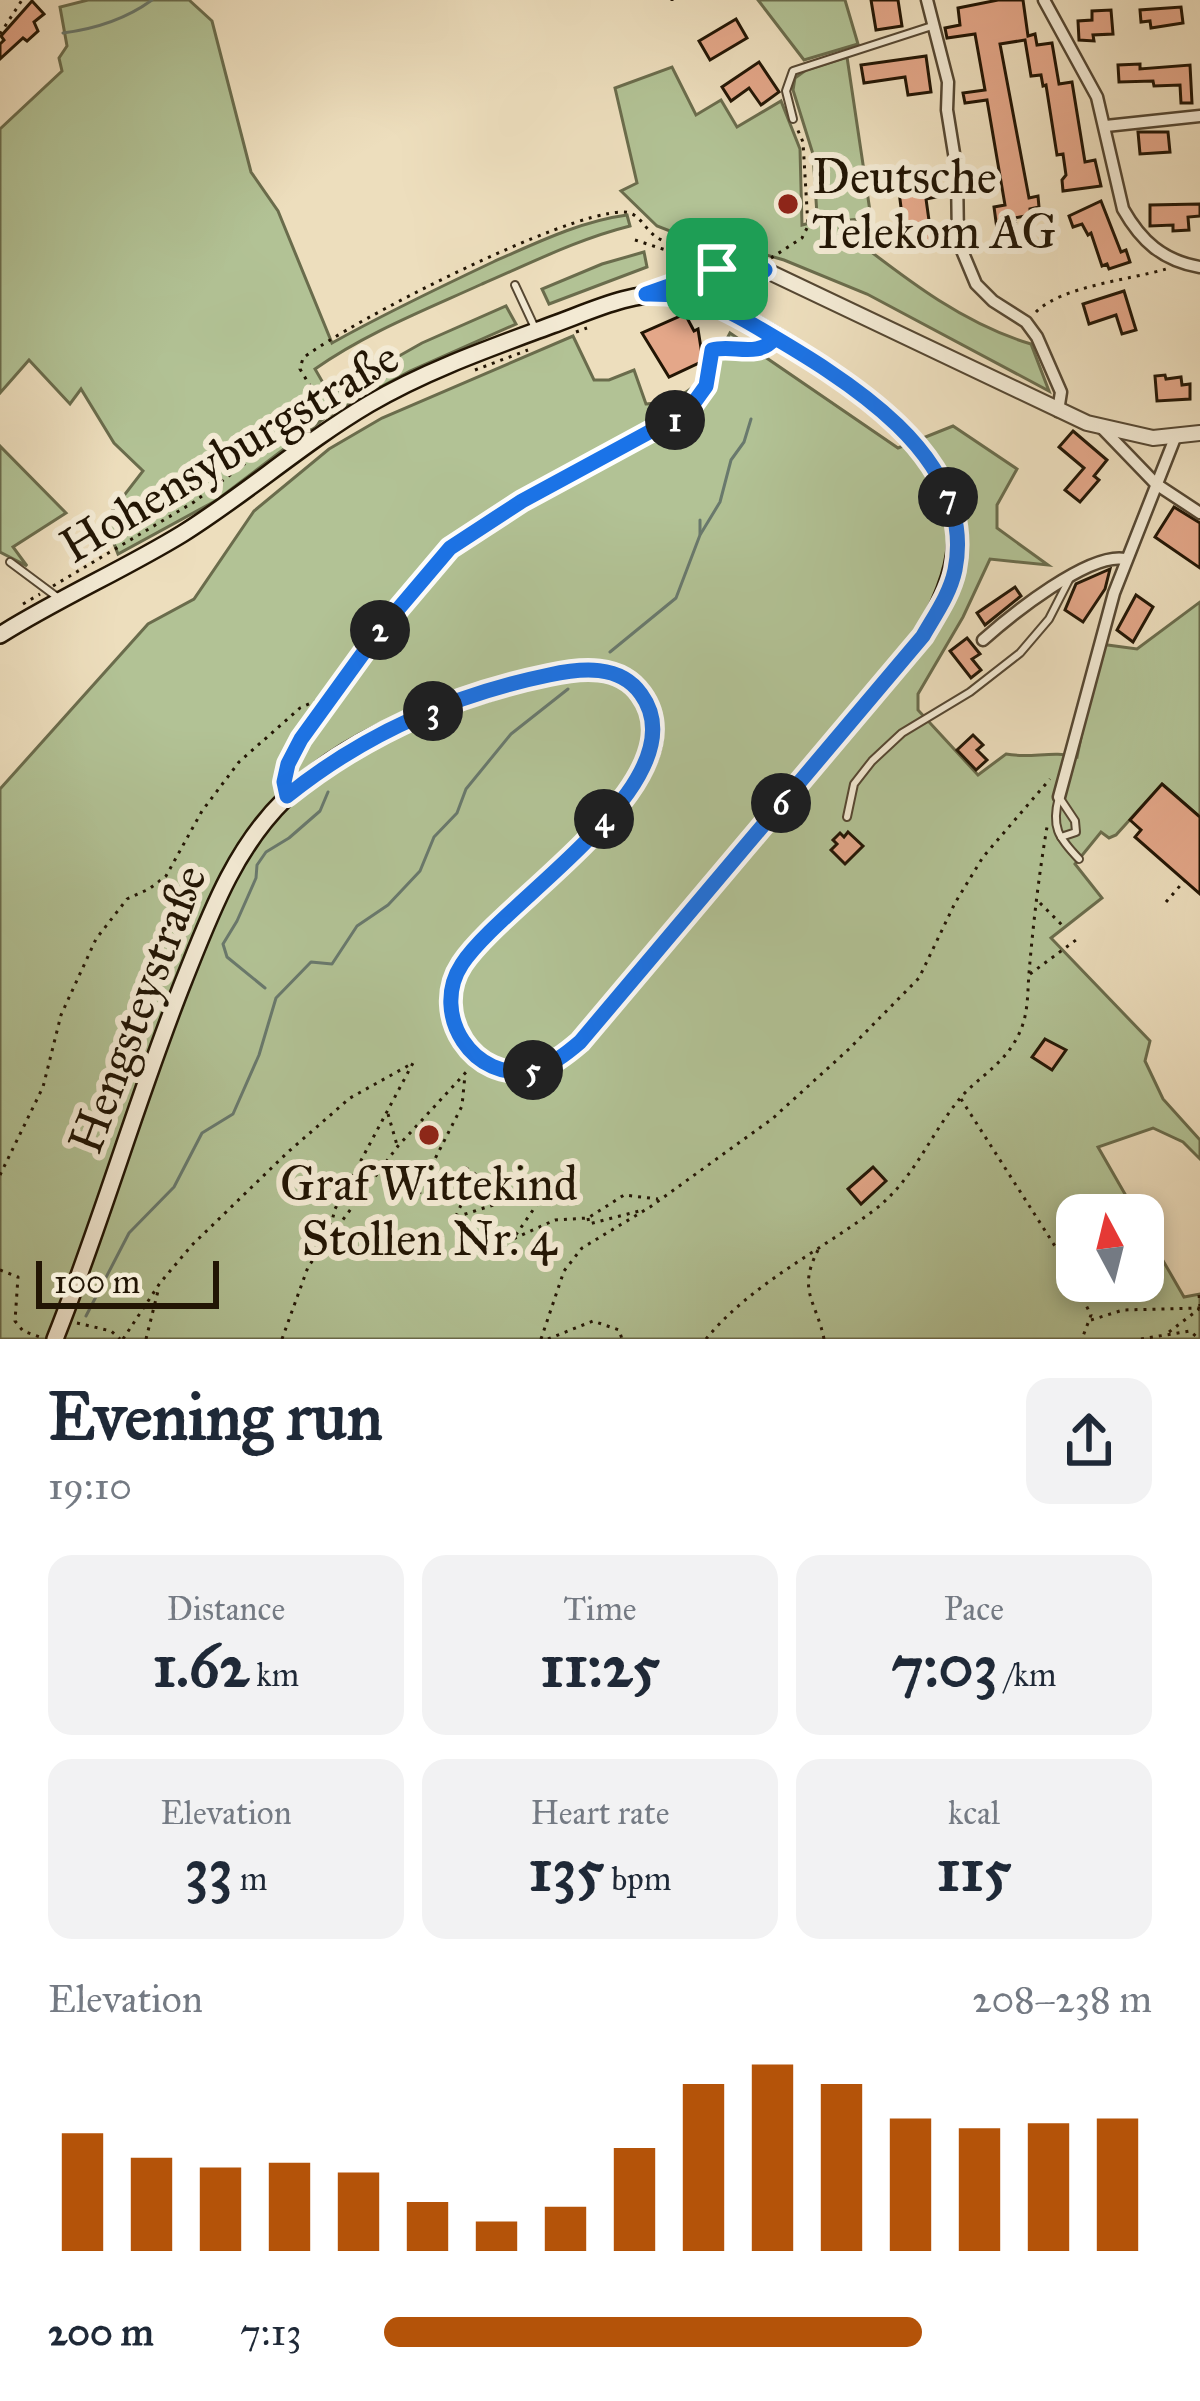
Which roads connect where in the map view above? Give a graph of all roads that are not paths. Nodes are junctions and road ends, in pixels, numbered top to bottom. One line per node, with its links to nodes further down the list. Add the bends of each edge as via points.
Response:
1 (1044, 0): 6 (street)
2 (930, 1): 3 (street)
3 (932, 26): 5 (lane, via 793,71 786,91); 14 (street, via 948,82 958,241 976,284 1037,337 1061,392)
4 (1200, 116): 6 (street)
5 (793, 119)
6 (1106, 126): 7 (street, via 1132,225 1154,249)
7 (1200, 267)
8 (758, 269): 10 (street, via 717,269); 11 (street, via 730,277); 14 (street)
9 (515, 285): 12 (lane)
10 (646, 294): 11 (main road, Hohensyburgstraße); 12 (main road, Hohensyburgstraße)
11 (720, 306): 13 (main road, Hohensyburgstraße)
12 (537, 338): 25 (main road, Hohensyburgstraße, via 370,404 209,517)
13 (775, 338): 15 (main road, Hohensyburgstraße); 20 (lane, via 762,349 712,350 706,386 688,411)
14 (1058, 411): 16 (street)
15 (890, 420): 32 (main road, Hengsteystraße, via 920,447 946,490 957,550 947,593 923,636 565,1054 532,1070 492,1068 465,1046 450,998 461,964 636,784 654,731 638,689 584,668 466,698 357,745 287,796 215,902)
16 (1102, 428): 18 (street); 19 (street)
17 (1200, 433): 18 (street)
18 (1175, 437): 19 (street)
19 (1156, 484): 21 (street); 22 (street)
20 (540, 491)
21 (1200, 513)
22 (1126, 560): 24 (street, via 1105,559); 28 (street)
23 (10, 562): 25 (lane)
24 (1071, 576): 27 (street); 29 (lane, via 1020,653 872,761 854,784)
25 (54, 594): 26 (main road, Hohensyburgstraße)
26 (0, 635)
27 (983, 640)
28 (1059, 796): 30 (lane); 30 (lane, via 1076,832)
29 (847, 817)
30 (1057, 836): 31 (lane)
31 (1079, 859)
32 (56, 1339)

